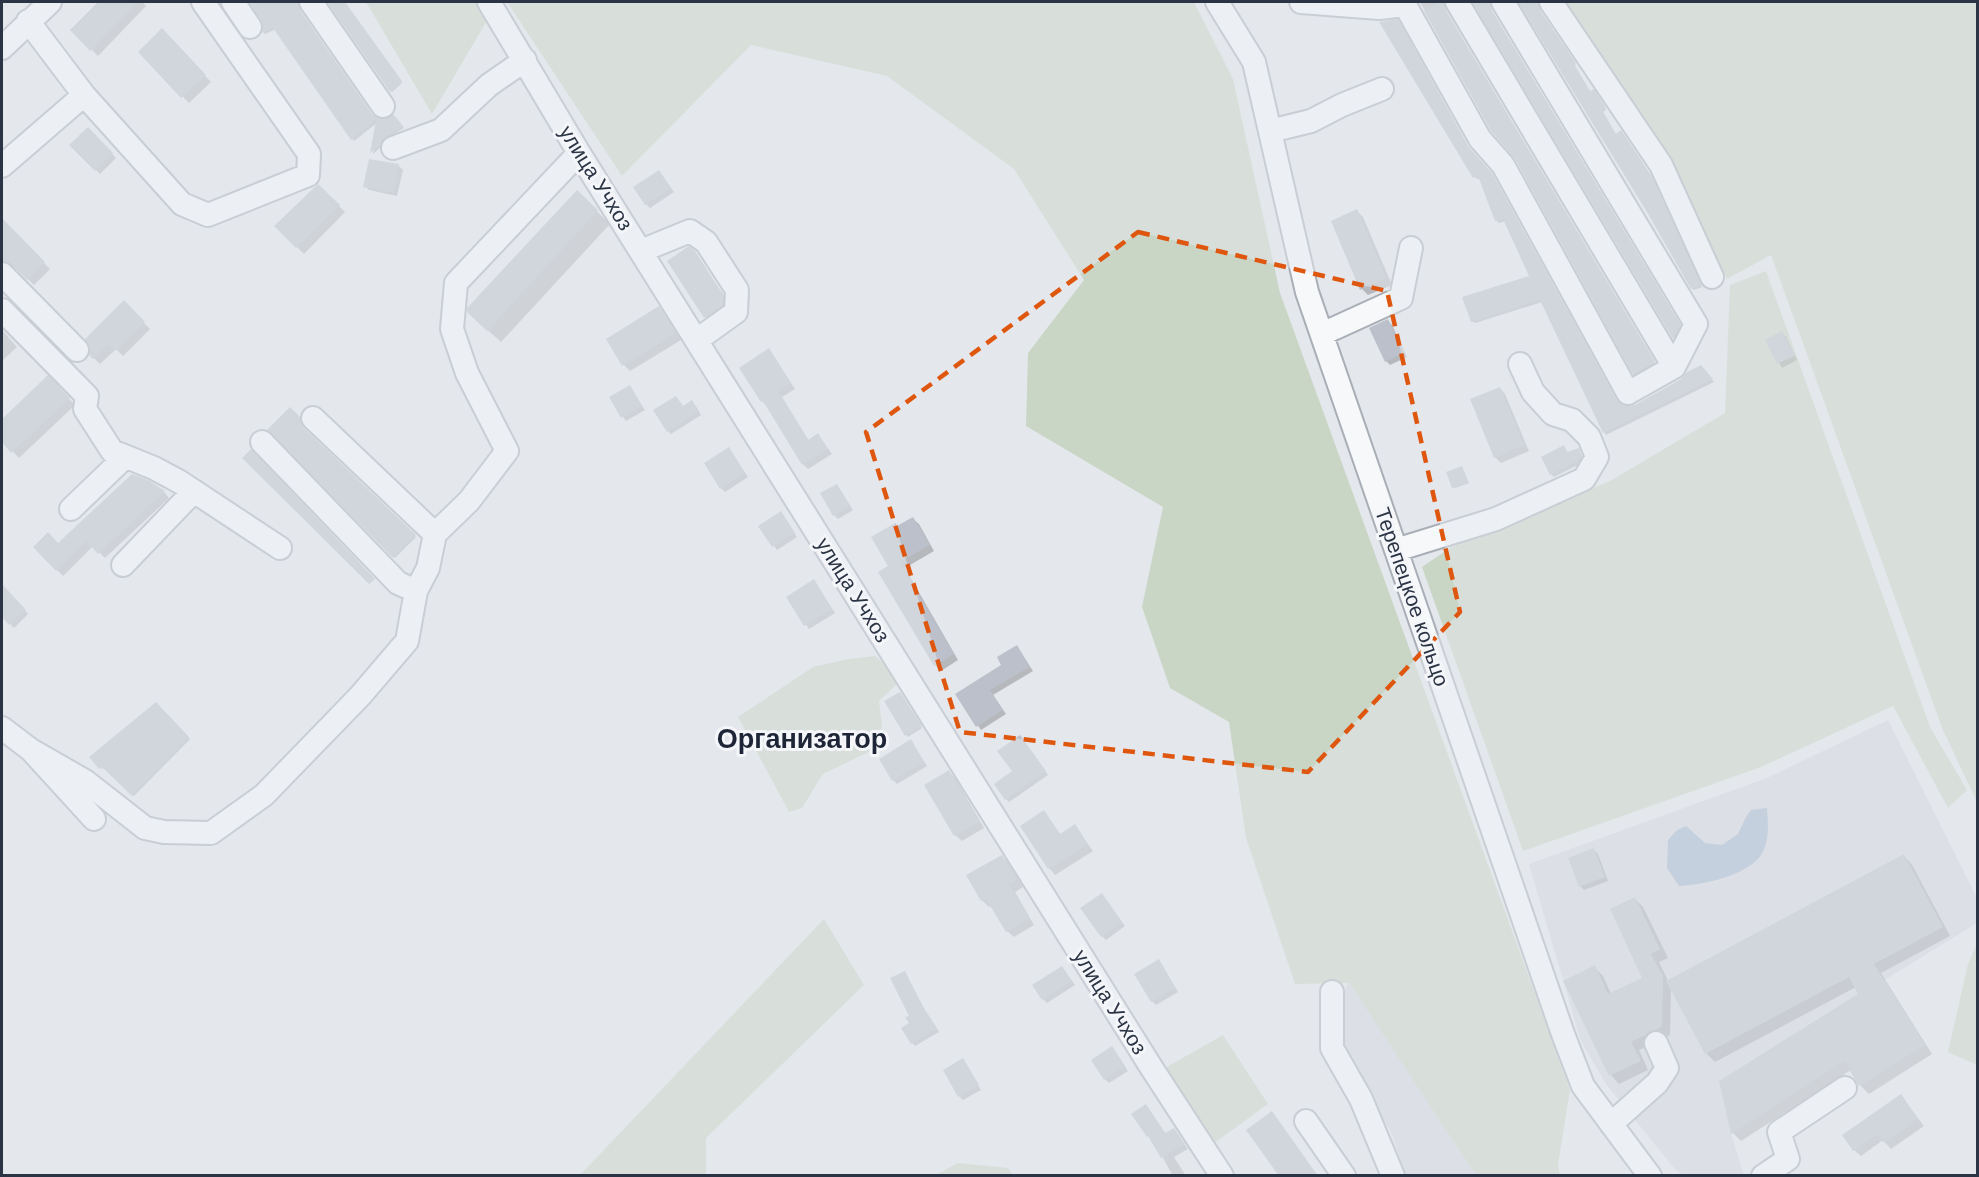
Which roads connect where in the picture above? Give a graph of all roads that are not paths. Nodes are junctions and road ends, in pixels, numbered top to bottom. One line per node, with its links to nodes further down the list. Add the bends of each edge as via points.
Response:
1 (50, 2): 13 (street)
2 (203, 2): 18 (street, via 309,154 308,175 208,215 182,204)
3 (233, 2): 14 (street)
4 (311, 2): 19 (street)
5 (489, 2): 16 (street, улица Учхоз)
6 (1217, 2): 20 (street, Терепецкое кольцо, via 1254,62)
7 (1301, 2): 12 (street)
8 (1457, 2): 33 (street)
9 (1503, 2): 33 (street, via 1696,324)
10 (1551, 2): 27 (street, via 1661,165)
11 (1407, 3): 12 (street, via 1379,8); 33 (street, via 1480,139 1503,165 1628,393)
12 (1368, 5)
13 (28, 21): 15 (street); 18 (street)
14 (250, 27)
15 (2, 48)
16 (525, 60): 21 (street, via 489,85 441,130); 22 (street, улица Учхоз)
17 (1382, 89): 20 (street, via 1311,121)
18 (84, 95): 23 (street)
19 (382, 106)
20 (1270, 131): 29 (street, Терепецкое кольцо, via 1307,292)
21 (393, 148)
22 (579, 153): 25 (street, улица Учхоз); 39 (street, via 456,283 452,329 467,373 507,451 469,501)
23 (2, 166)
24 (1411, 248): 29 (street, via 1401,298)
25 (641, 251): 30 (street, улица Учхоз); 30 (street, via 690,231 706,242 731,280 737,290 736,312)
26 (2, 274): 31 (street)
27 (1712, 277)
28 (2, 310): 36 (street, via 87,396 85,409 112,451)
29 (1322, 334): 41 (street, Терепецкое кольцо)
30 (697, 340): 52 (street, улица Учхоз)
31 (76, 350)
32 (1520, 364): 41 (street, via 1533,392 1553,414 1572,420 1589,437 1597,457 1584,479 1496,519)
33 (1674, 367)
34 (313, 418): 39 (street)
35 (262, 442): 43 (street, via 398,583)
36 (125, 457): 37 (street); 38 (street)
37 (194, 491): 40 (street); 42 (street)
38 (71, 509)
39 (435, 534): 43 (street, via 428,568)
40 (280, 548)
41 (1396, 550): 51 (street, Терепецкое кольцо, via 1563,1034 1583,1086)
42 (123, 565)
43 (416, 591): 45 (street, via 407,641 264,795 211,834 145,828 85,781)
44 (2, 729): 45 (street)
45 (31, 750): 46 (street)
46 (94, 819)
47 (1332, 992): 54 (street, via 1332,1048 1361,1099)
48 (1656, 1043): 51 (street, via 1667,1068 1657,1083)
49 (1845, 1088): 56 (street, via 1779,1132 1788,1159)
50 (1306, 1121): 53 (street)
51 (1611, 1124): 55 (street, Терепецкое кольцо)
52 (1222, 1176)
53 (1344, 1176)
54 (1393, 1176)
55 (1650, 1176)
56 (1763, 1176)

